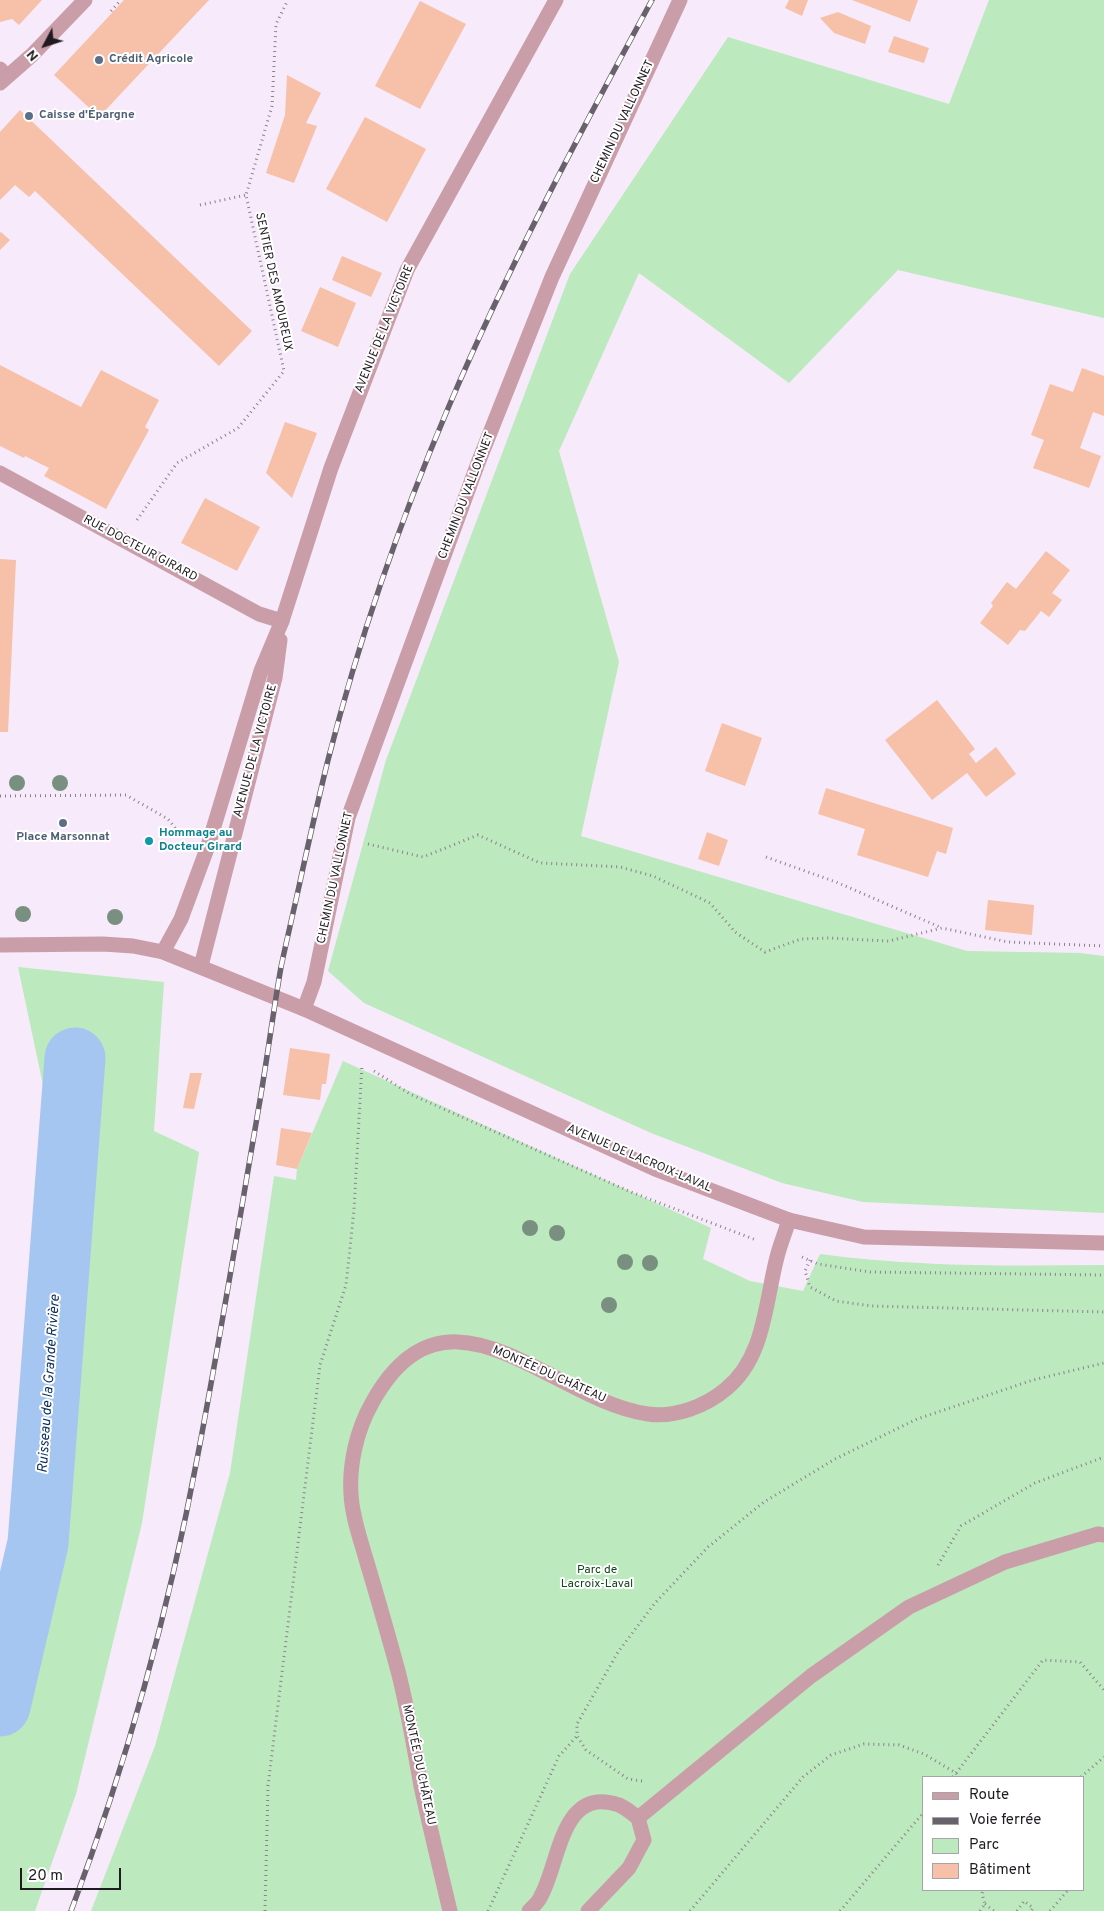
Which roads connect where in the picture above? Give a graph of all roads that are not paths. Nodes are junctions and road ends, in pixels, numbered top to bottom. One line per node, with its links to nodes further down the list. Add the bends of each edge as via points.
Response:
1 (85, 0): 4 (street, via 32,55)
2 (556, 0): 6 (street, AVENUE DE LA VICTOIRE, via 407,270 331,468)
3 (680, 0): 10 (street, CHEMIN DU VALLONNET, via 552,277 474,473 348,818 314,982)
4 (2, 76)
5 (0, 474): 6 (street, RUE DOCTEUR GIRARD, via 251,610)
6 (282, 622): 8 (street, AVENUE DE LA VICTOIRE, via 261,671 208,846 182,919); 9 (street, AVENUE DE LA VICTOIRE, via 275,678)
7 (0, 944): 8 (street, AVENUE DE LACROIX-LAVAL, via 103,944)
8 (163, 952): 9 (street, AVENUE DE LACROIX-LAVAL)
9 (201, 966): 10 (street, AVENUE DE LACROIX-LAVAL)
10 (304, 1009): 11 (street, AVENUE DE LACROIX-LAVAL, via 655,1169)
11 (790, 1220): 12 (street, AVENUE DE LACROIX-LAVAL, via 864,1237); 15 (street, MONTÉE DU CHÂTEAU, via 777,1256 761,1334 753,1354 742,1374 702,1405 675,1414 651,1415 622,1409 500,1351 469,1342 447,1341 423,1347 407,1358 372,1402 361,1426 352,1465 351,1495 399,1675)
12 (1104, 1243)
13 (1104, 1534): 14 (street, via 1004,1562 909,1608 811,1676)
14 (638, 1818): 16 (street, via 621,1806 598,1801 579,1810 566,1826 541,1897); 17 (street, via 644,1840 629,1868)
15 (450, 1911)
16 (529, 1911)
17 (588, 1911)

